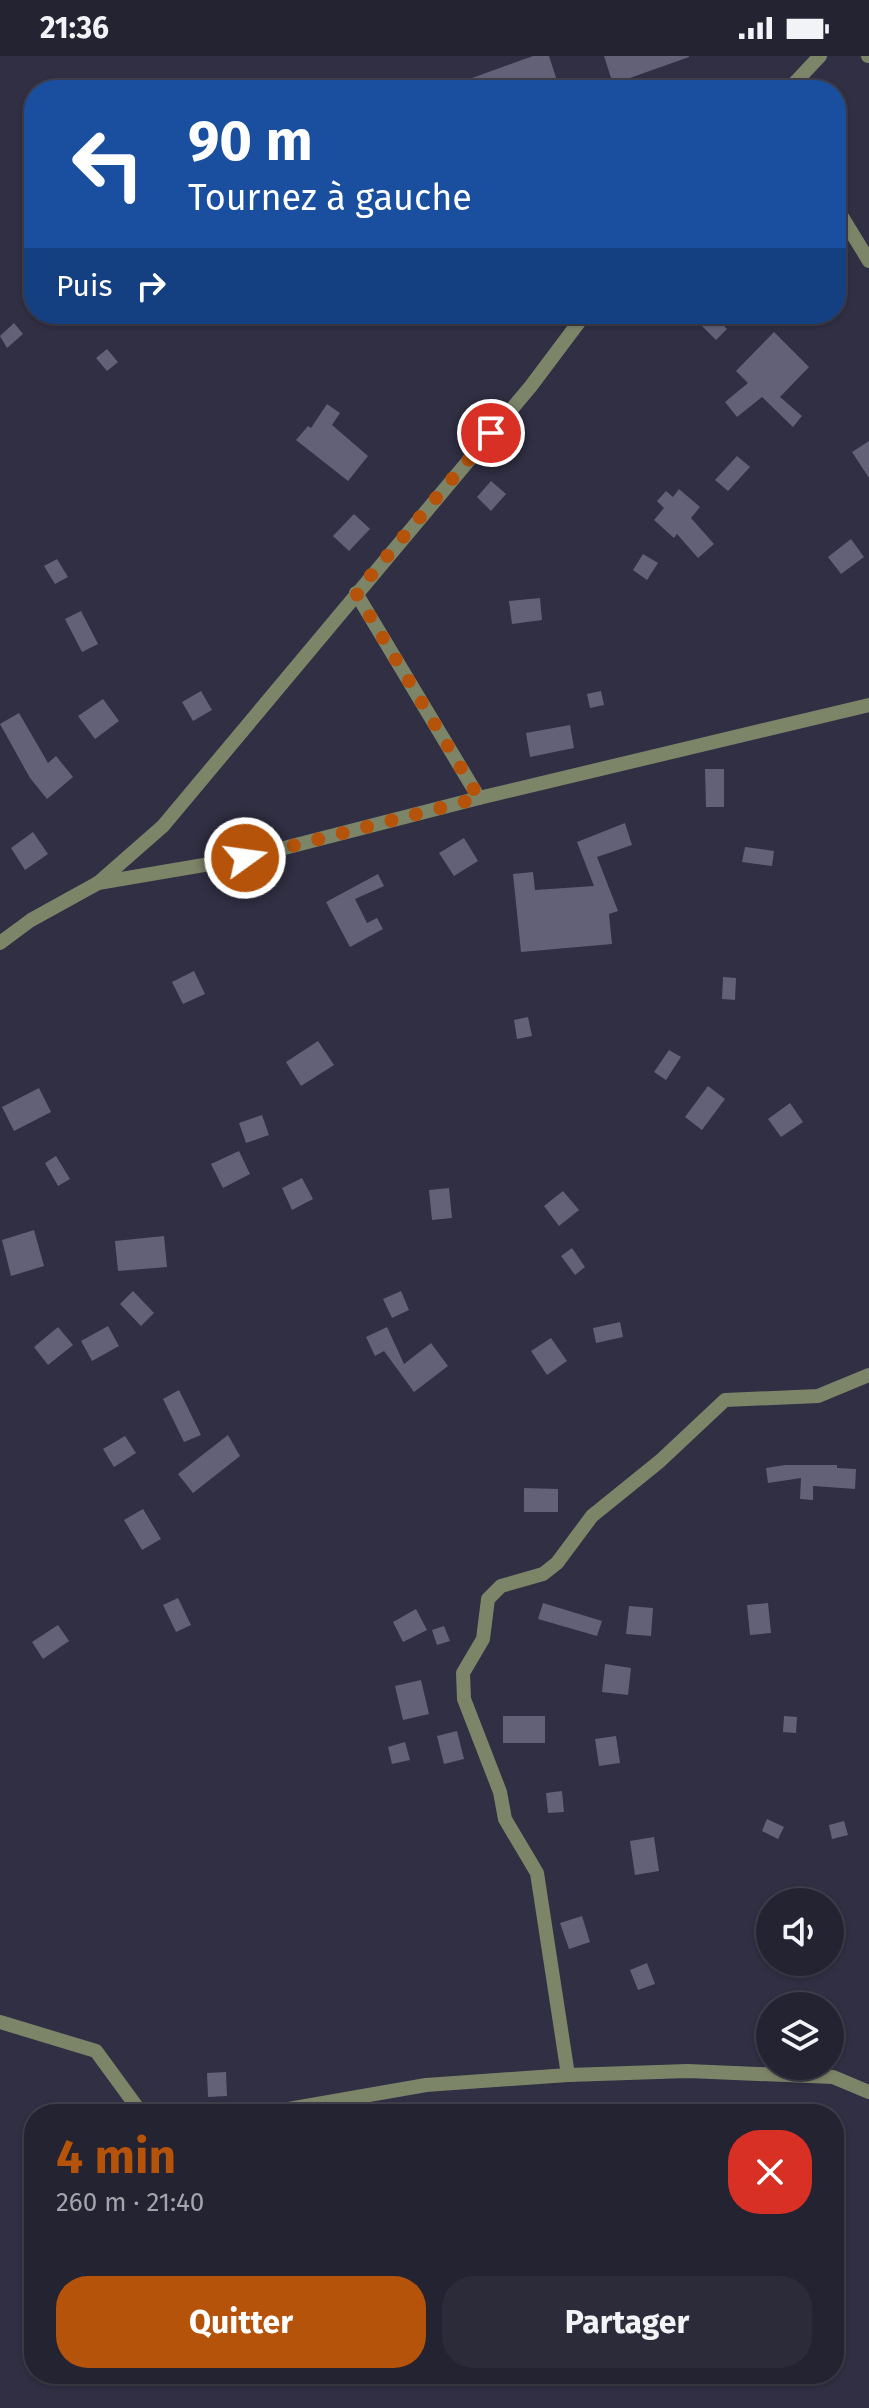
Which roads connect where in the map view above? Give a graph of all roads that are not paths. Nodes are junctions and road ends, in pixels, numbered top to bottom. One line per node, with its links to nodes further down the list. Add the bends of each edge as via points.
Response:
1 (820, 56): 2 (street)
2 (797, 80)
3 (846, 223): 4 (street)
4 (869, 261)
5 (578, 324): 6 (street)
6 (356, 593): 8 (street); 9 (street, via 163,826)
7 (869, 705): 8 (street)
8 (479, 798): 9 (street, via 245,858)
9 (98, 883): 10 (street)
10 (0, 943)
11 (869, 1375): 13 (street, via 818,1396 725,1400 592,1516 557,1563 543,1574 501,1586 488,1599 483,1639 463,1673 464,1699 505,1819 537,1873)
12 (0, 2022): 15 (street, via 96,2051)
13 (568, 2075): 14 (street, via 688,2071 833,2077); 16 (street, via 426,2085)
14 (869, 2092)
15 (135, 2104)
16 (317, 2104)

